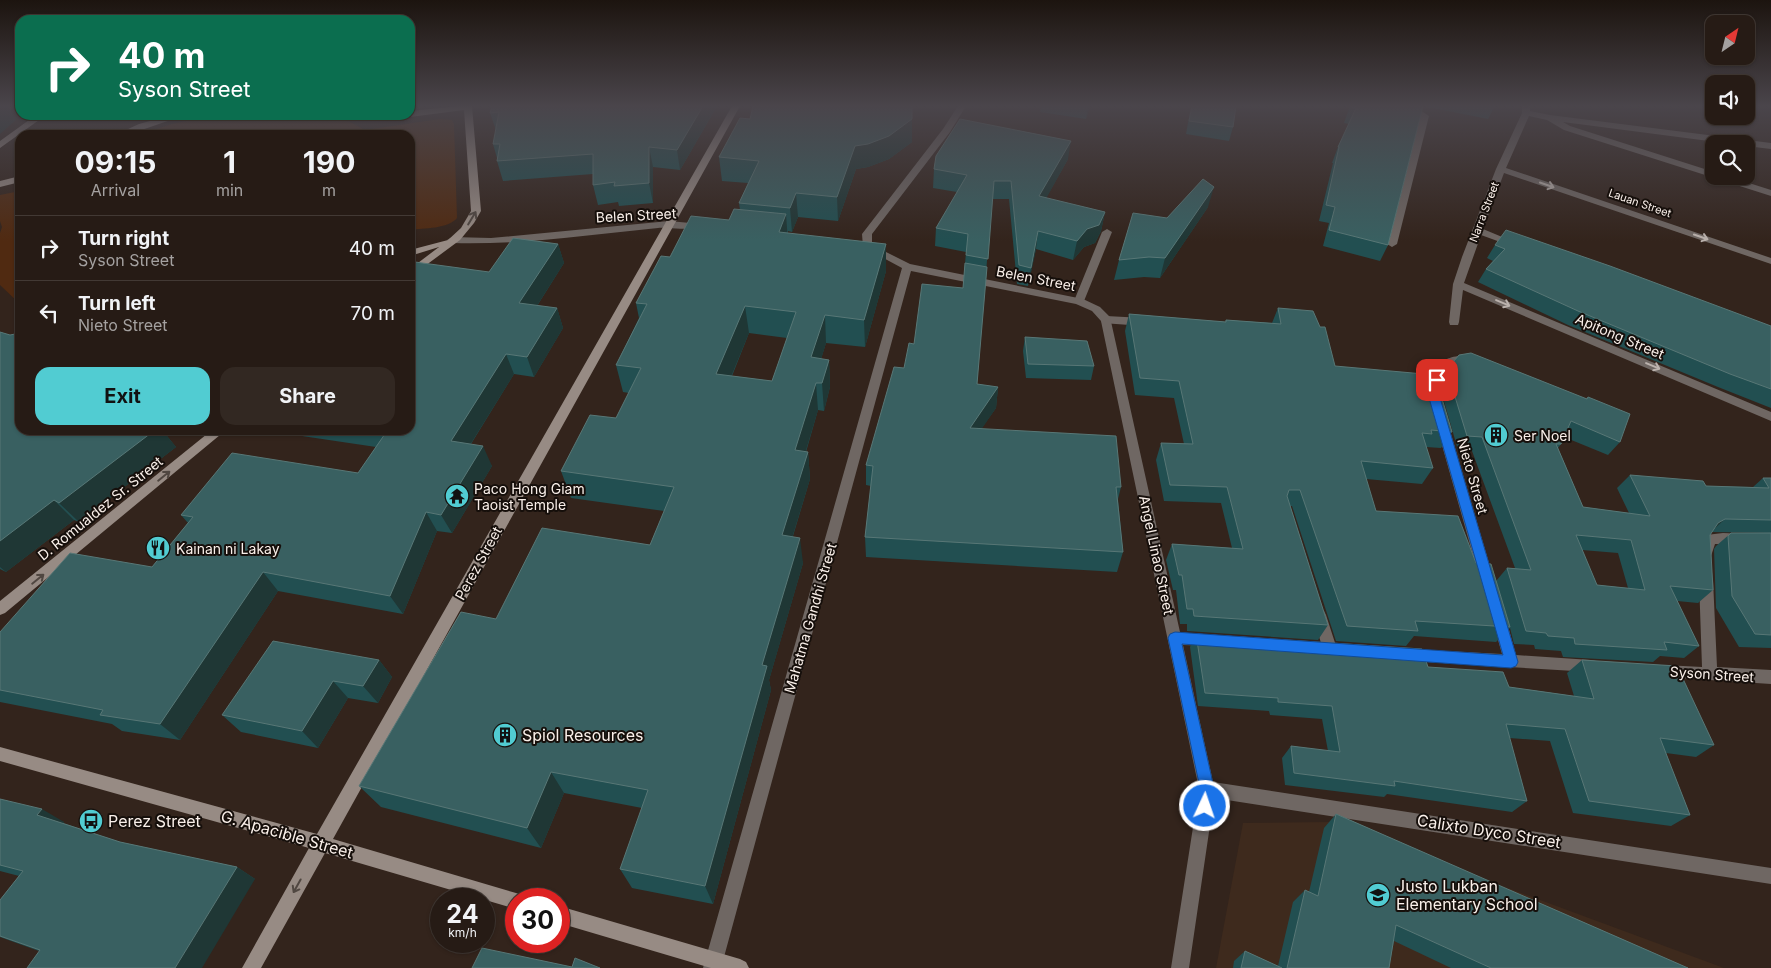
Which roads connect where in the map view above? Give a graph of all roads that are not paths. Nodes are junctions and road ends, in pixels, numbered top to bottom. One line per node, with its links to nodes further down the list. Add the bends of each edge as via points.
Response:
1 (471, 151): 17 (street, one-way to 1, via 472,221 476,211)
2 (710, 151): 13 (street, Perez Street)
3 (931, 151): 22 (street, Belen Street, via 862,245)
4 (1416, 151): 18 (street)
5 (1508, 151): 7 (street, Narra Street)
6 (1639, 151): 8 (street)
7 (1501, 169): 15 (street, Narra Street); 21 (street, Lauan Street, one-way to 21)
8 (1705, 172)
9 (15, 180): 10 (street)
10 (0, 184)
11 (1746, 185): 12 (street)
12 (1771, 193)
13 (669, 224): 14 (street, Belen Street); 17 (street, Belen Street, via 491,241); 48 (street, Perez Street)
14 (709, 228)
15 (1477, 230): 19 (street); 24 (street, Narra Street)
16 (1107, 232): 25 (street)
17 (452, 240): 20 (street); 23 (street)
18 (1392, 244)
19 (1523, 246)
20 (415, 251)
21 (1771, 261)
22 (907, 267): 25 (street, Belen Street); 52 (street, Mahatma Gandhi Street)
23 (415, 270)
24 (1458, 284): 27 (street, Narra Street); 30 (street, Apitong Street, one-way to 30)
25 (1080, 301): 26 (street, Belen Street, via 1096,309)
26 (1106, 320): 28 (street); 35 (street, Angel Linao Street)
27 (1454, 322)
28 (1155, 323)
29 (1480, 362): 41 (street, Nieto Street, via 1450,361 1442,368 1432,391)
30 (1771, 417)
31 (214, 435): 34 (street, D. Romualdez Sr. Street, one-way to 31)
32 (1771, 540): 44 (street, via 1711,539 1705,548)
33 (1316, 603): 38 (street)
34 (0, 609)
35 (1175, 638): 36 (street); 47 (street, Angel Linao Street)
36 (1223, 641)
37 (1310, 648): 38 (street)
38 (1330, 649): 39 (street)
39 (1349, 650)
40 (1397, 654): 41 (street)
41 (1511, 662): 42 (street)
42 (1600, 667)
43 (1650, 670): 44 (street, Syson Street)
44 (1710, 673): 45 (street, Syson Street)
45 (1771, 678)
46 (0, 754): 48 (street, G. Apacible Street)
47 (1207, 788): 49 (street, Calixto Dyco Street); 55 (street, Angel Linao Street)
48 (320, 843): 50 (street, G. Apacible Street); 53 (street, Perez Street, one-way to 53)
49 (1771, 876)
50 (505, 898)
51 (570, 918): 52 (street)
52 (714, 964): 54 (street)
53 (251, 968)
54 (740, 968)
55 (1180, 968)

